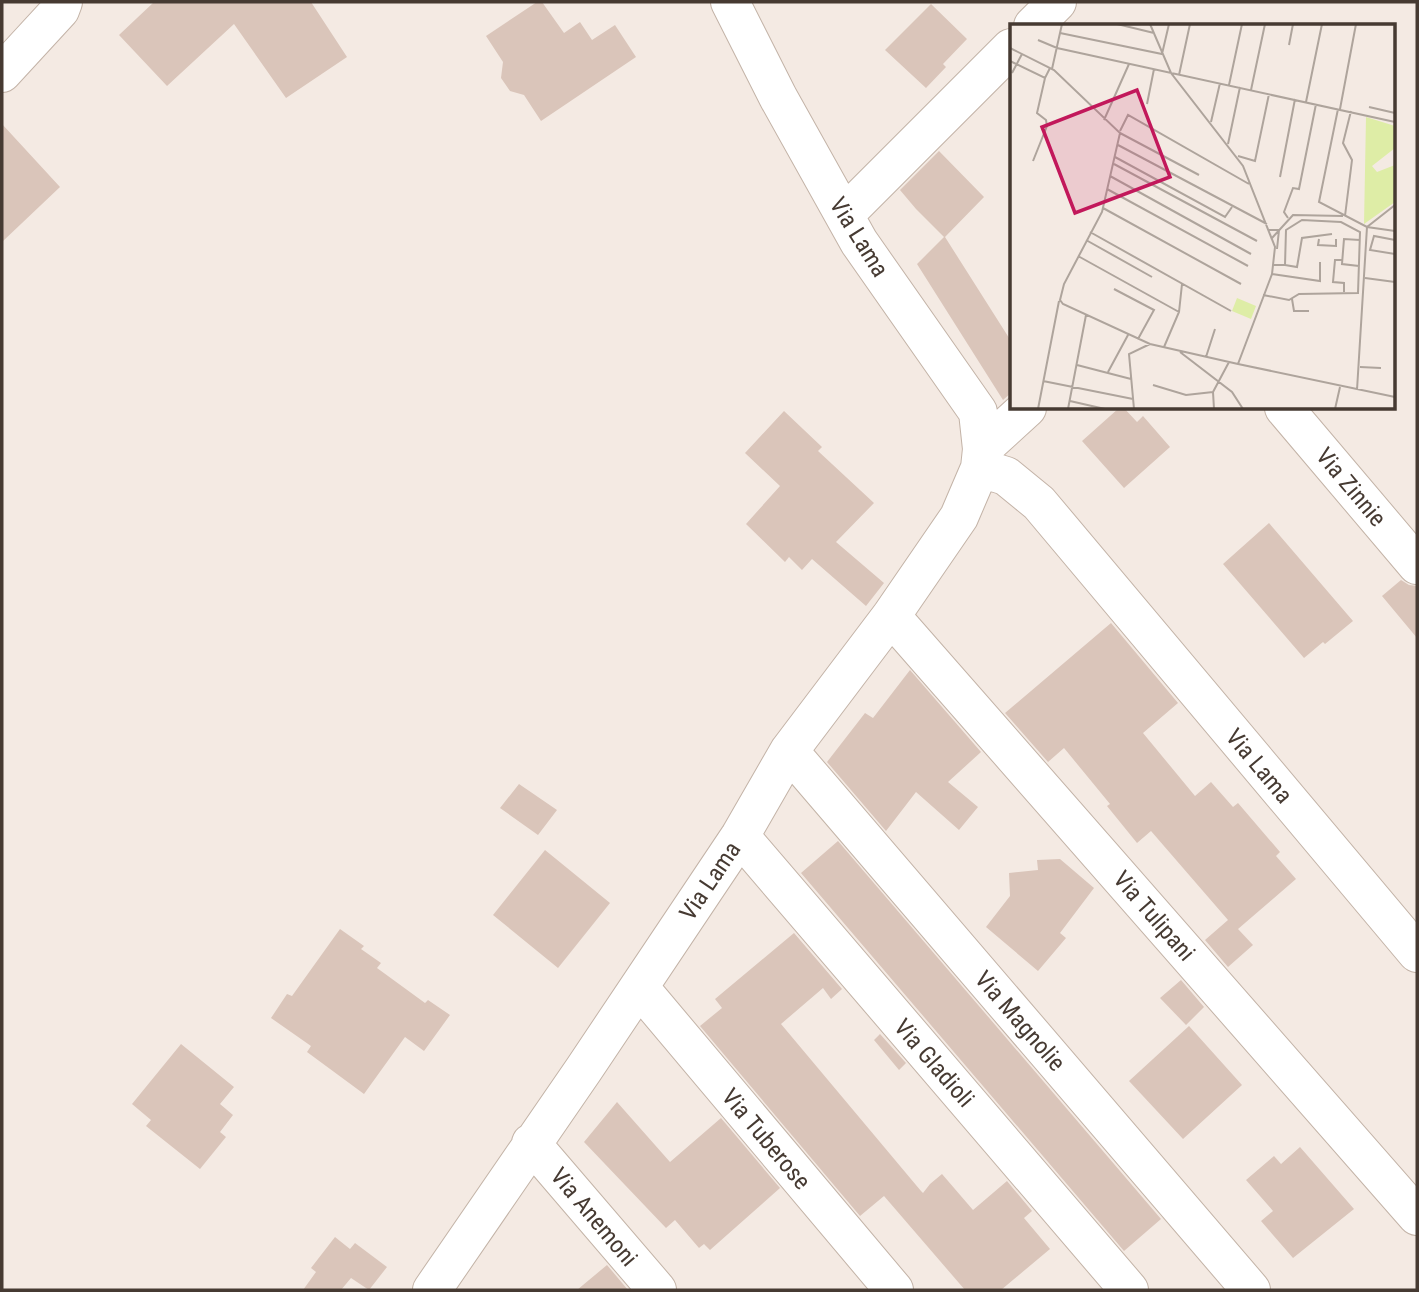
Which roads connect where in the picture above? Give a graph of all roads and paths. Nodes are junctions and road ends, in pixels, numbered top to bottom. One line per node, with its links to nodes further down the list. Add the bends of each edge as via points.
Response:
1 (63, 2): 6 (street)
2 (730, 2): 7 (street, Via Lama)
3 (1057, 2): 4 (street)
4 (1035, 24)
5 (1010, 49): 7 (street)
6 (2, 73)
7 (844, 215): 10 (street, Via Lama, via 978,412)
8 (1025, 410): 10 (street)
9 (1286, 410): 11 (street, Via Zinnie)
10 (981, 458): 12 (street, Via Lama, via 959,517); 15 (street, Via Lama, via 1039,503)
11 (1417, 565)
12 (891, 616): 13 (street, Via Lama); 18 (street, Via Tulipani)
13 (789, 751): 14 (street, Via Lama); 23 (street, Via Magnolie)
14 (740, 836): 16 (street, Via Lama); 22 (street, Via Gladioli)
15 (1417, 953)
16 (639, 987): 17 (street, Via Lama); 21 (street, Via Tuberose)
17 (531, 1143): 19 (street, Via Lama); 20 (street, Via Anemoni)
18 (1417, 1216)
19 (432, 1290)
20 (657, 1290)
21 (894, 1290)
22 (1129, 1290)
23 (1251, 1290)

